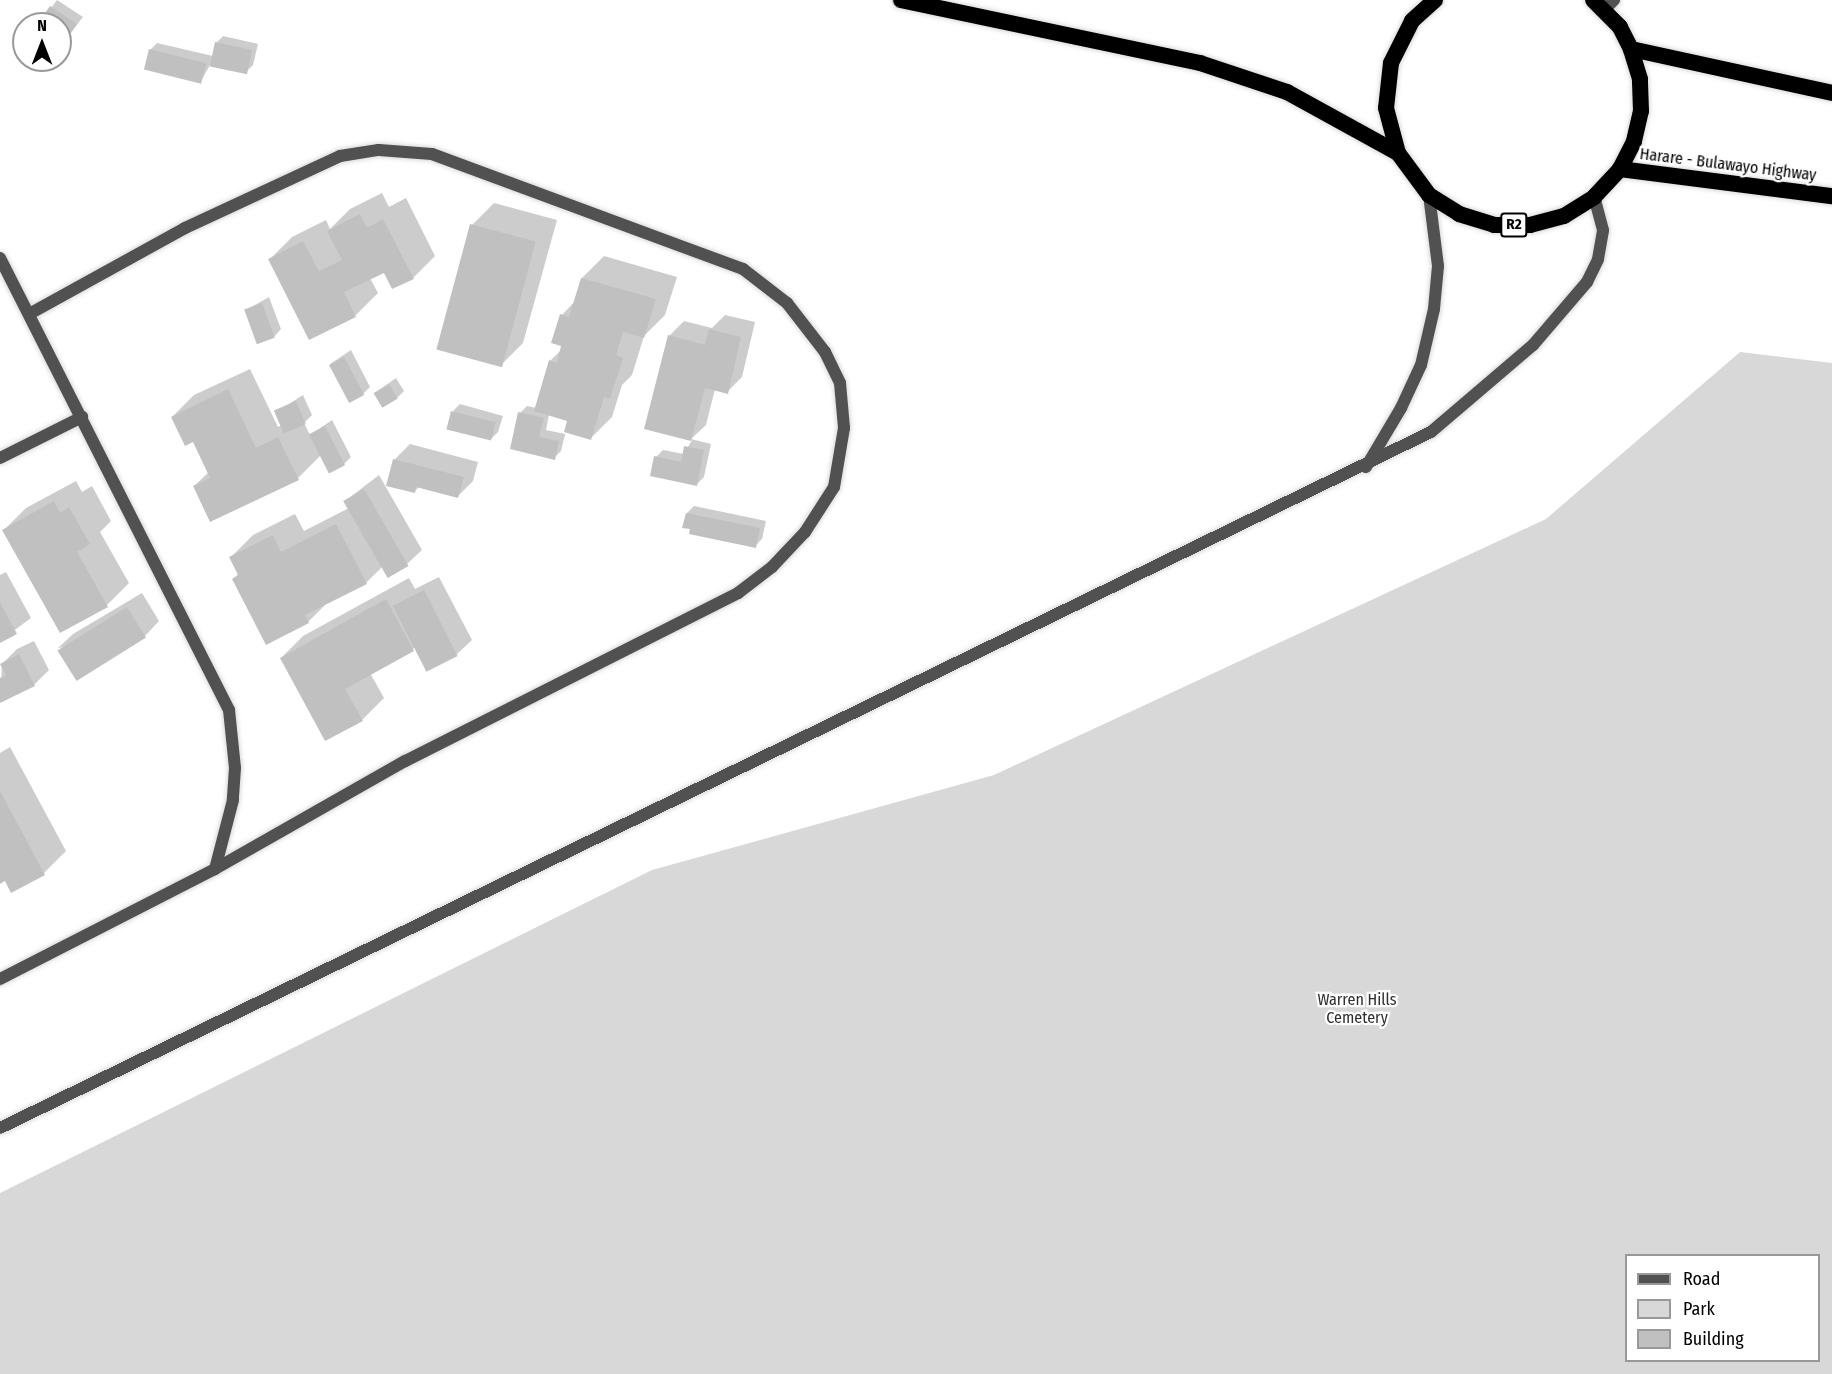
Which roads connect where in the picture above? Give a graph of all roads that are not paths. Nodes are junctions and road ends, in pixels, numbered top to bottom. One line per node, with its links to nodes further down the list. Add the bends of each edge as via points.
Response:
1 (901, 0): 6 (highway, Harare - Bulawayo Highway / R2, via 1200,63 1287,92)
2 (1435, 0): 6 (highway, Harare - Bulawayo Highway / R2, via 1412,21 1391,63 1386,108)
3 (1604, 3): 4 (highway, Harare - Bulawayo Highway / R2)
4 (1631, 49): 5 (highway); 7 (highway, Harare - Bulawayo Highway / R2, via 1640,79 1641,111 1634,141)
5 (1832, 93)
6 (1398, 153): 8 (highway, Harare - Bulawayo Highway / R2)
7 (1620, 169): 9 (highway, Harare - Bulawayo Highway); 10 (highway, Harare - Bulawayo Highway / R2)
8 (1430, 195): 10 (highway, Harare - Bulawayo Highway / R2, via 1459,214 1494,225 1530,225 1564,216); 15 (street, via 1438,266 1434,309 1421,365)
9 (1832, 196)
10 (1594, 197): 15 (street, via 1603,230 1598,259 1587,282 1533,345 1431,432)
11 (0, 258): 12 (street)
12 (31, 313): 13 (street); 16 (street, via 185,228 340,156 379,150 432,154 742,269 787,303 825,352 840,383 844,428 834,487 805,532 772,567 738,594 405,761)
13 (82, 417): 14 (street); 16 (street, via 229,710 234,742 232,800)
14 (0, 458)
15 (1365, 468): 18 (street)
16 (215, 869): 17 (street)
17 (0, 979)
18 (0, 1128)

